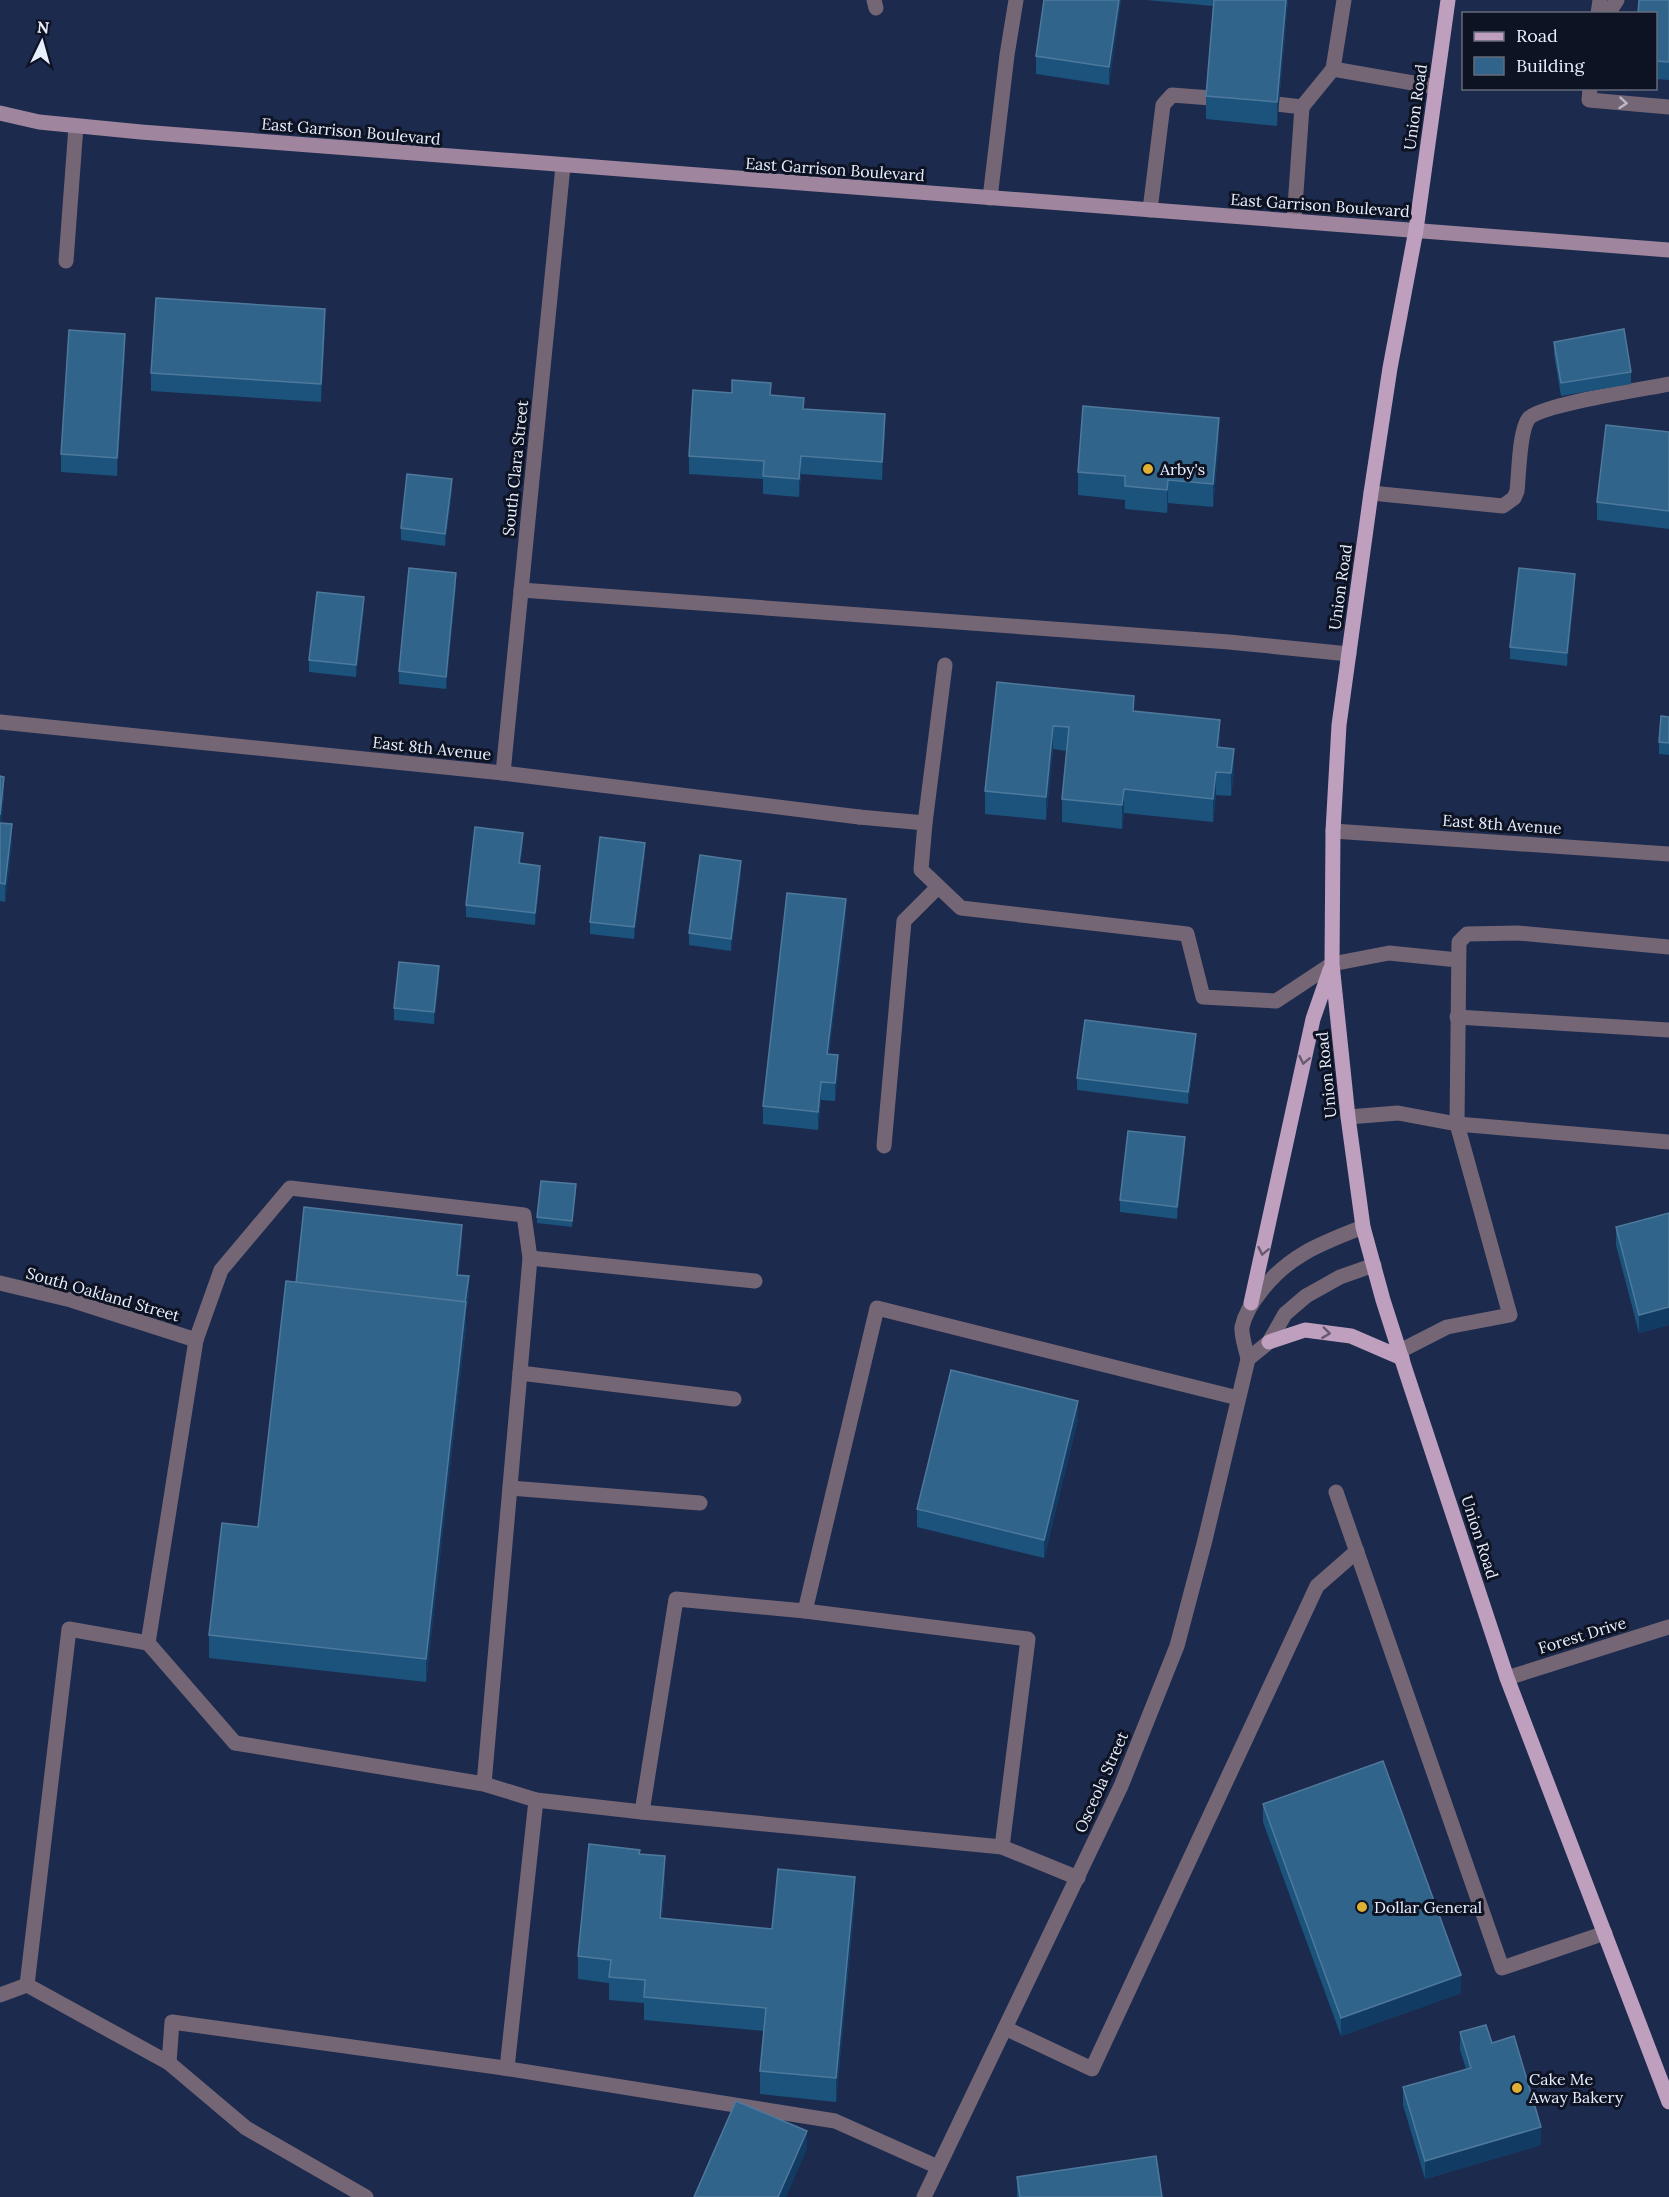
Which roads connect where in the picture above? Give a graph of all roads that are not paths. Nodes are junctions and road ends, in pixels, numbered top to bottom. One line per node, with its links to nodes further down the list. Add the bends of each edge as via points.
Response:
1 (1016, 0): 12 (street)
2 (1344, 0): 4 (street)
3 (1448, 0): 5 (main road, Union Road)
4 (1334, 69): 5 (street); 7 (street)
5 (1436, 87): 15 (main road, Union Road)
6 (1590, 90): 8 (street, one-way to 8, via 1589,100)
7 (1302, 107): 13 (street, via 1172,95 1163,105); 14 (street)
8 (1669, 107)
9 (0, 113): 10 (main road, East Garrison Boulevard)
10 (76, 126): 11 (main road, East Garrison Boulevard); 17 (street)
11 (562, 166): 12 (main road, East Garrison Boulevard); 20 (street, South Clara Street)
12 (990, 198): 13 (main road, East Garrison Boulevard)
13 (1150, 210): 14 (main road, East Garrison Boulevard)
14 (1294, 221): 15 (main road, East Garrison Boulevard)
15 (1416, 230): 16 (main road, East Garrison Boulevard); 19 (main road, Union Road)
16 (1669, 250)
17 (66, 261)
18 (1669, 384): 19 (street, via 1551,407 1529,418 1517,491 1503,506)
19 (1371, 493): 21 (main road, Union Road)
20 (521, 590): 21 (street); 24 (street, South Clara Street)
21 (1349, 654): 26 (main road, Union Road, via 1339,725)
22 (945, 665): 25 (street)
23 (0, 722): 24 (street, East 8th Avenue)
24 (503, 773): 25 (street, East 8th Avenue)
25 (925, 823): 28 (street, via 921,870)
26 (1333, 831): 27 (street, East 8th Avenue); 31 (main road, Union Road)
27 (1669, 854)
28 (938, 886): 31 (street, via 961,908 1187,934 1203,996 1276,1001); 37 (street, via 904,921)
29 (1669, 947): 30 (street, via 1518,933 1467,934 1459,942)
30 (1458, 960): 31 (street, via 1389,953); 32 (street)
31 (1332, 964): 34 (main road, Union Road); 43 (main road, one-way to 43, via 1313,1019)
32 (1457, 1017): 33 (street); 35 (street)
33 (1669, 1030)
34 (1348, 1117): 35 (street, via 1398,1113); 38 (main road, Union Road)
35 (1458, 1124): 36 (street); 46 (street, via 1510,1315 1447,1327)
36 (1669, 1142)
37 (884, 1146)
38 (1364, 1227): 40 (main road, Union Road); 43 (street, Osceola Street, via 1295,1257)
39 (530, 1258): 41 (street); 44 (street, via 524,1215 290,1188 221,1270); 48 (street)
40 (1374, 1265): 45 (street, via 1340,1277 1306,1296 1285,1314); 46 (main road, Union Road)
41 (755, 1281)
42 (0, 1283): 44 (street, South Oakland Street, via 71,1300)
43 (1251, 1303): 47 (street, Osceola Street, via 1242,1329)
44 (195, 1340): 57 (street)
45 (1269, 1342): 46 (main road, one-way to 46, via 1305,1330 1351,1336); 47 (street)
46 (1401, 1355): 58 (main road, Union Road)
47 (1248, 1359): 49 (street, Osceola Street)
48 (520, 1373): 50 (street); 51 (street)
49 (1238, 1398): 55 (street, via 877,1308); 63 (street, Osceola Street, via 1177,1647 1121,1786)
50 (734, 1399)
51 (510, 1488): 53 (street); 59 (street)
52 (1336, 1492): 54 (street)
53 (700, 1503)
54 (1357, 1551): 64 (street, via 1502,1968); 67 (street, via 1317,1586 1092,2069)
55 (805, 1611): 61 (street, via 676,1599); 62 (street, via 1028,1639)
56 (1669, 1627): 58 (street, Forest Drive)
57 (148, 1643): 59 (street, via 235,1743); 65 (street, via 69,1629)
58 (1507, 1678): 64 (main road, Union Road)
59 (484, 1784): 60 (street)
60 (536, 1800): 61 (street); 69 (street)
61 (642, 1812): 62 (street)
62 (1002, 1847): 63 (street)
63 (1078, 1878): 67 (street, Osceola Street)
64 (1605, 1934): 70 (main road, Union Road)
65 (27, 1985): 66 (street); 68 (street)
66 (0, 1995)
67 (1005, 2028): 71 (street, Osceola Street)
68 (169, 2063): 69 (street, via 172,2022); 72 (street, via 246,2128)
69 (507, 2068): 71 (street, via 835,2121)
70 (1669, 2102)
71 (938, 2167): 73 (street, Osceola Street)
72 (366, 2197)
73 (924, 2197)

